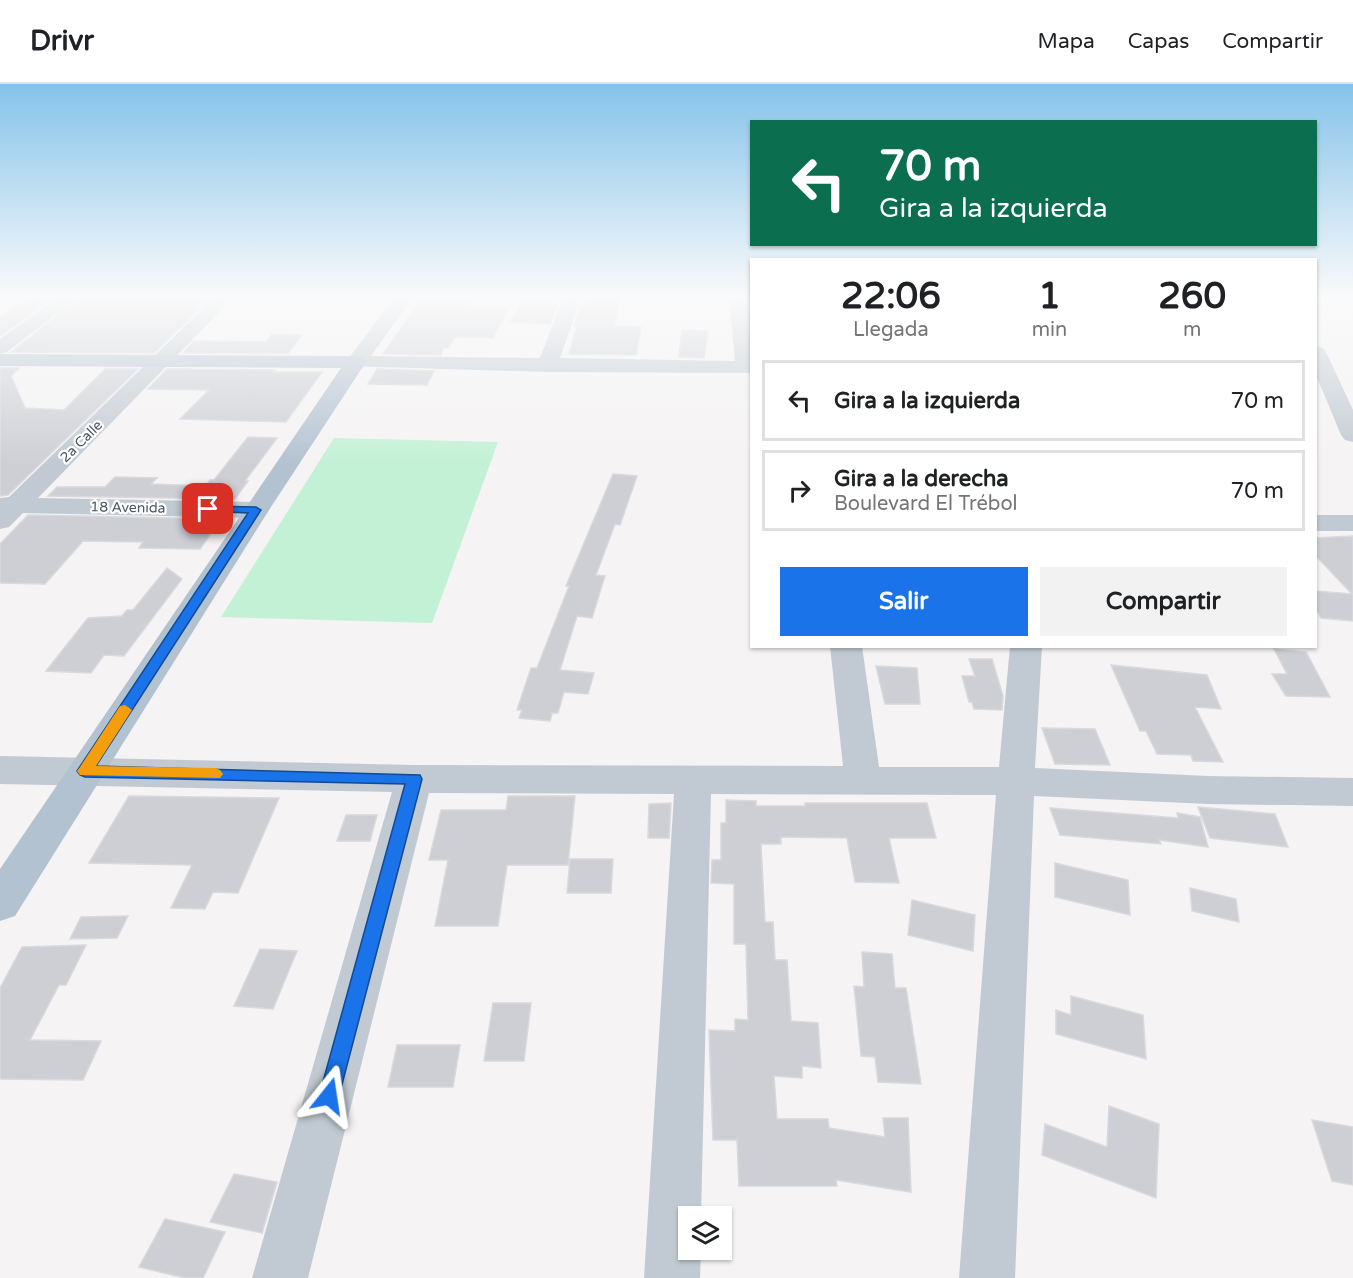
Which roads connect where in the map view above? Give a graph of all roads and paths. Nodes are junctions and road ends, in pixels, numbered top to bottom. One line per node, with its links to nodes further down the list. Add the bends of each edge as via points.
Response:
1 (169, 354): 6 (street, 2a Calle)
2 (354, 354): 7 (street)
3 (362, 354): 7 (street)
4 (552, 354): 9 (street)
5 (0, 360): 6 (main road)
6 (161, 362): 7 (main road); 13 (street, 2a Calle)
7 (356, 362): 9 (street); 12 (main road)
8 (1324, 365): 11 (street)
9 (547, 366): 10 (street)
10 (749, 367)
11 (1353, 435)
12 (256, 510): 13 (street, 18 Avenida); 19 (main road)
13 (5, 511)
14 (1317, 523): 15 (street)
15 (1353, 523)
16 (846, 648): 21 (street)
17 (1026, 648): 23 (street)
18 (0, 770): 19 (street)
19 (85, 771): 20 (street); 25 (main road)
20 (414, 779): 22 (street); 26 (street)
21 (863, 780): 22 (street); 23 (street)
22 (693, 781): 27 (street)
23 (1016, 781): 24 (street); 28 (street)
24 (1353, 792)
25 (0, 903)
26 (280, 1278)
27 (672, 1278)
28 (987, 1278)

